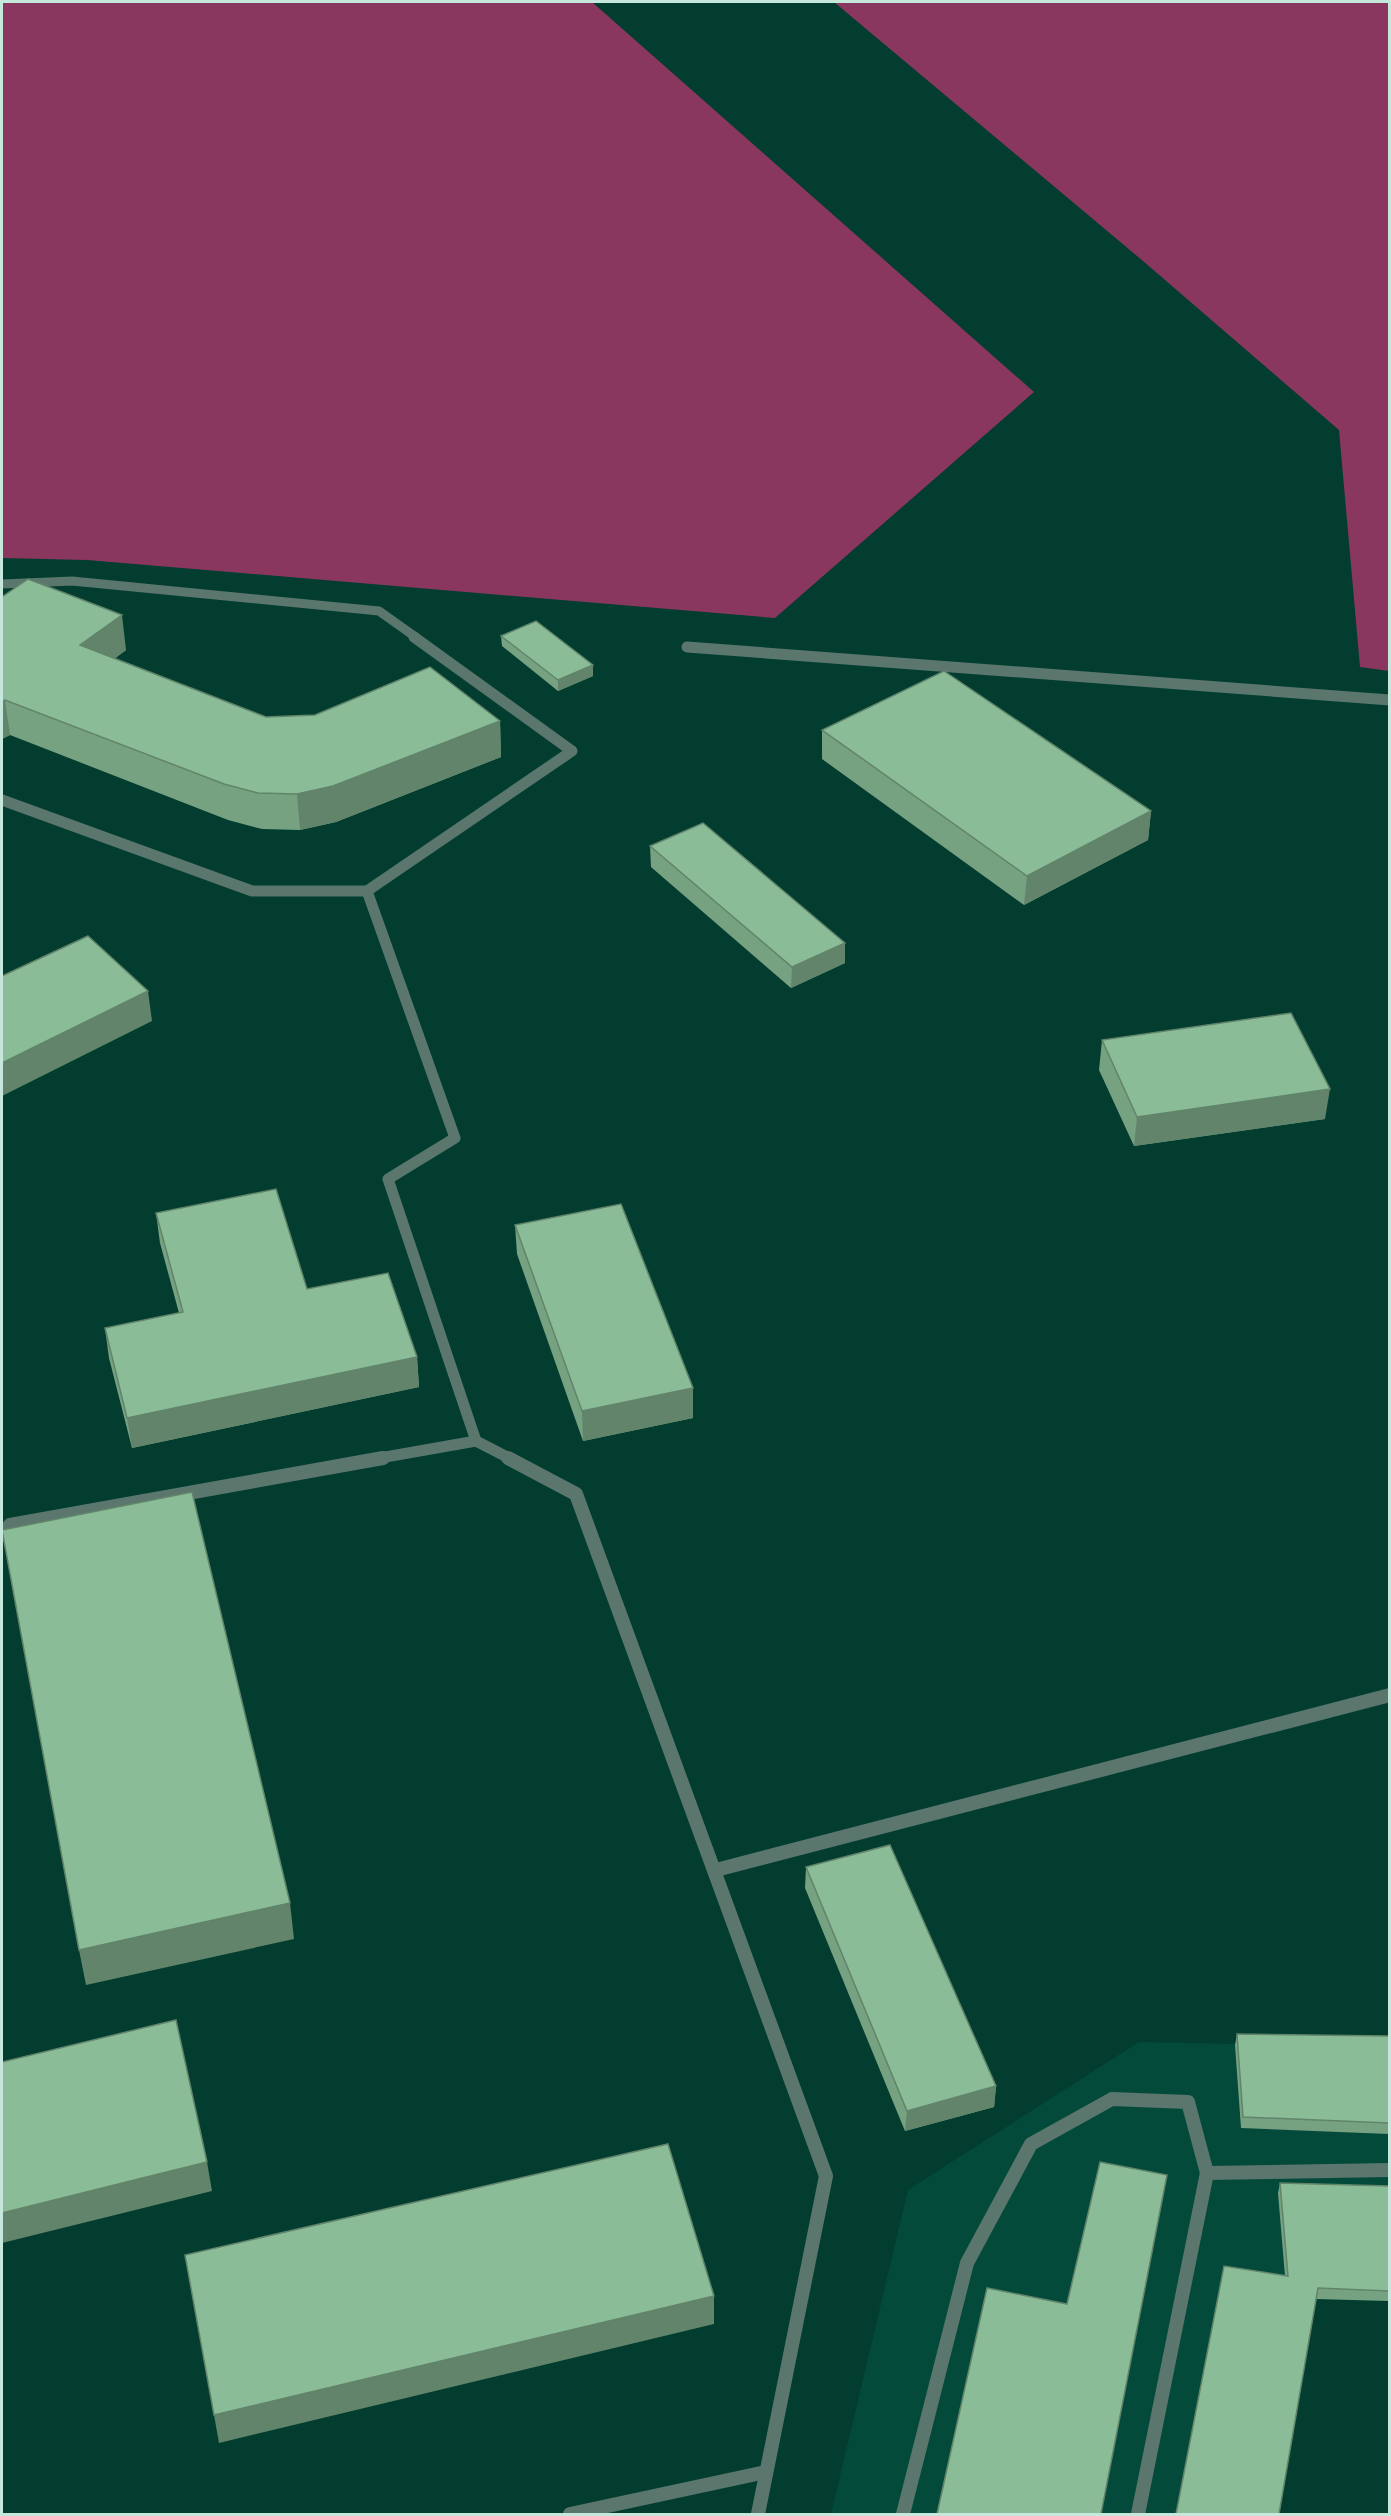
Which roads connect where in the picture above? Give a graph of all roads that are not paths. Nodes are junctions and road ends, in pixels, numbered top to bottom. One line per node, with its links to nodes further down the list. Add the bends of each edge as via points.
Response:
1 (2, 584): 5 (street, via 72,581 379,610 572,751)
2 (687, 647): 3 (street)
3 (1389, 700)
4 (2, 800): 5 (street, via 252,891)
5 (367, 891): 6 (street, via 455,1138 388,1179)
6 (476, 1441): 7 (street, via 10,1525); 9 (street, via 576,1494)
7 (2, 1535)
8 (1389, 1695): 9 (street)
9 (716, 1870): 12 (street, via 825,2176)
10 (1389, 2170): 11 (street)
11 (1207, 2173): 15 (street, via 1188,2102 1112,2099 1031,2144 967,2263); 16 (street)
12 (766, 2472): 13 (street); 14 (street)
13 (570, 2514)
14 (758, 2514)
15 (903, 2514)
16 (1138, 2514)

